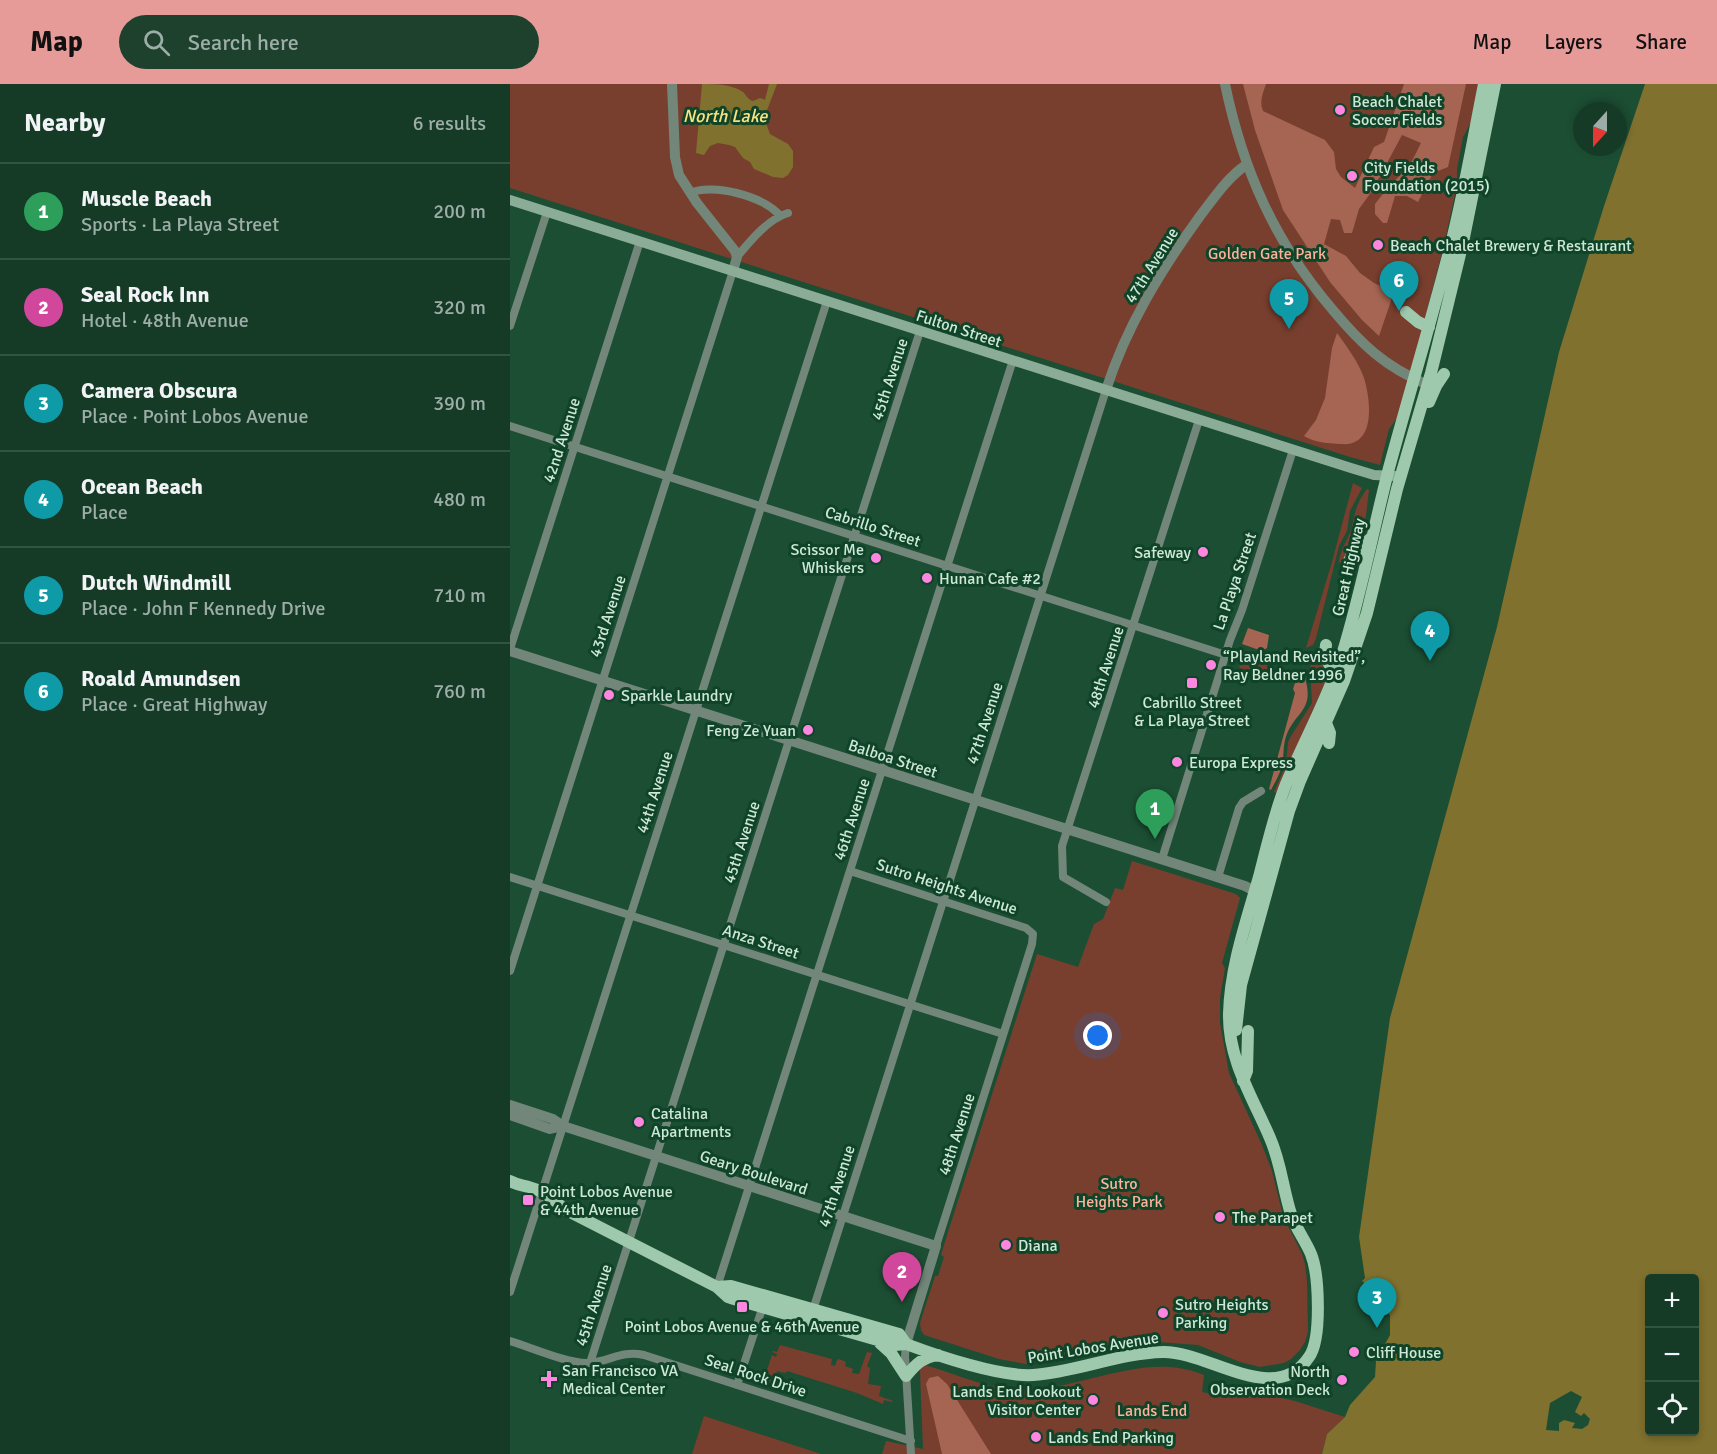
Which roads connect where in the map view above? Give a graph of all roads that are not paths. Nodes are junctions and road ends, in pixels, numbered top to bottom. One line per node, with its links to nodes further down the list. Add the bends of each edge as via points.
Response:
1 (672, 84): 9 (street, via 676,164)
2 (1225, 84): 7 (street)
3 (1486, 84): 8 (main road, Great Highway)
4 (1495, 84): 6 (main road, Great Highway)
5 (1502, 84): 6 (main road)
6 (1490, 113): 10 (main road, Great Highway)
7 (1246, 165): 24 (street, via 1278,234 1326,302 1375,355); 26 (street, 47th Avenue, via 1216,196 1165,266 1127,337)
8 (1461, 176): 10 (main road, via 1468,181); 20 (main road, Great Highway, via 1454,233)
9 (690, 193): 14 (street); 14 (street, via 733,192 784,214 762,230)
10 (1472, 198): 18 (main road, Great Highway)
11 (510, 200): 12 (main road, Fulton Street)
12 (547, 212): 13 (main road, Fulton Street); 19 (street)
13 (640, 242): 15 (main road, Fulton Street); 30 (street, 42nd Avenue)
14 (737, 257): 15 (street)
15 (733, 271): 16 (main road, Fulton Street); 32 (street, 43rd Avenue)
16 (827, 301): 21 (main road, Fulton Street); 35 (street, 44th Avenue)
17 (1406, 312): 20 (main road)
18 (1446, 312): 20 (main road); 25 (main road, Great Highway)
19 (510, 326)
20 (1430, 327): 24 (main road, Great Highway)
21 (920, 331): 22 (main road, Fulton Street); 36 (street, 45th Avenue)
22 (1013, 360): 26 (main road, Fulton Street); 39 (street, 46th Avenue)
23 (1444, 374): 29 (main road)
24 (1415, 379): 25 (street); 33 (main road, Great Highway)
25 (1428, 385): 29 (main road, Great Highway)
26 (1106, 390): 27 (main road, Fulton Street); 40 (street, 47th Avenue)
27 (1199, 420): 31 (main road, Fulton Street); 41 (street, 48th Avenue)
28 (510, 426): 30 (street, Cabrillo Street)
29 (1414, 433): 34 (main road, Great Highway)
30 (575, 446): 32 (street, Cabrillo Street); 43 (street, 42nd Avenue)
31 (1293, 450): 33 (main road, Fulton Street); 44 (street, La Playa Street)
32 (668, 476): 35 (street, Cabrillo Street); 46 (street, 43rd Avenue)
33 (1387, 476): 34 (main road, Fulton Street); 37 (main road, Great Highway)
34 (1401, 476): 48 (main road, Great Highway, via 1362,631)
35 (761, 506): 36 (street, Cabrillo Street); 47 (street, 44th Avenue)
36 (854, 536): 39 (street, Cabrillo Street); 49 (street, 45th Avenue)
37 (1372, 536): 38 (main road); 45 (main road, Great Highway)
38 (1347, 565)
39 (948, 566): 40 (street, Cabrillo Street); 51 (street, 46th Avenue)
40 (1041, 595): 41 (street, Cabrillo Street); 53 (street, 47th Avenue)
41 (1134, 625): 44 (street, Cabrillo Street); 54 (street, 48th Avenue)
42 (1326, 645): 45 (main road, via 1325,654)
43 (510, 650): 46 (street, Balboa Street)
44 (1227, 655): 55 (street, La Playa Street)
45 (1334, 676): 60 (main road, Great Highway, via 1283,792)
46 (603, 681): 47 (street, Balboa Street); 59 (street, 43rd Avenue)
47 (696, 711): 49 (street, Balboa Street); 63 (street, 44th Avenue)
48 (1326, 723): 50 (main road); 60 (main road, Great Highway, via 1294,796)
49 (789, 740): 51 (street, Balboa Street); 65 (street, 45th Avenue)
50 (1329, 743)
51 (882, 770): 53 (street, Balboa Street); 56 (street, 46th Avenue)
52 (1261, 791): 58 (street, via 1239,807)
53 (975, 800): 54 (street, Balboa Street); 61 (street, 47th Avenue)
54 (1069, 830): 55 (street, Balboa Street); 62 (street, 48th Avenue, via 1062,846 1062,875)
55 (1162, 860): 58 (street, Balboa Street)
56 (850, 871): 61 (street, Sutro Heights Avenue); 67 (street, 46th Avenue)
57 (510, 877): 59 (street, Anza Street)
58 (1218, 877): 60 (street, Balboa Street)
59 (537, 886): 63 (street, Anza Street); 66 (street, 43rd Avenue)
60 (1260, 893): 71 (main road, Great Highway, via 1241,985 1234,1049)
61 (943, 901): 64 (street, Sutro Heights Avenue, via 1026,928); 68 (street, 47th Avenue)
62 (1106, 902)
63 (630, 915): 65 (street, Anza Street); 74 (street, 44th Avenue)
64 (1033, 934): 70 (street, 48th Avenue)
65 (724, 945): 67 (street, Anza Street); 75 (street, 45th Avenue)
66 (510, 971)
67 (817, 975): 68 (street, Anza Street); 77 (street, 46th Avenue)
68 (910, 1005): 70 (street, Anza Street); 79 (street, 47th Avenue)
69 (1248, 1032): 71 (main road)
70 (1003, 1034): 81 (street, 48th Avenue)
71 (1243, 1081): 89 (main road, Point Lobos Avenue, via 1271,1139 1292,1217 1315,1268 1317,1336 1312,1353 1300,1368 1284,1377 1266,1378 1231,1371 1188,1355 1162,1352 1023,1375)
72 (510, 1105): 74 (street, Geary Boulevard)
73 (510, 1115): 74 (street, Geary Boulevard, via 550,1129)
74 (563, 1126): 75 (street, Geary Boulevard); 78 (street, 44th Avenue)
75 (656, 1156): 77 (street, Geary Boulevard); 80 (street, 45th Avenue)
76 (515, 1183): 78 (main road, Point Lobos Avenue, via 530,1187)
77 (750, 1186): 79 (street, Geary Boulevard); 82 (street, 46th Avenue)
78 (540, 1197): 80 (main road, Point Lobos Avenue, via 555,1200 564,1209); 83 (street, 44th Avenue)
79 (843, 1216): 81 (street, Geary Boulevard); 85 (street, 47th Avenue)
80 (629, 1242): 82 (main road, Point Lobos Avenue); 90 (street, 45th Avenue)
81 (936, 1246): 88 (street, 48th Avenue)
82 (717, 1287): 84 (main road, Point Lobos Avenue, via 727,1285)
83 (510, 1292)
84 (764, 1302): 85 (main road, Point Lobos Avenue); 92 (street)
85 (811, 1315): 86 (main road, Point Lobos Avenue); 88 (main road, Point Lobos Avenue, via 899,1334)
86 (874, 1339): 88 (main road, Point Lobos Avenue); 91 (main road, via 891,1353)
87 (510, 1341): 90 (street)
88 (906, 1344): 89 (main road, Point Lobos Avenue); 91 (street)
89 (939, 1354): 91 (main road, via 915,1364)
90 (590, 1363): 92 (street, Seal Rock Drive, via 631,1353)
91 (906, 1376): 93 (street)
92 (737, 1385): 93 (street, Seal Rock Drive)
93 (911, 1441): 94 (street)
94 (911, 1454)

